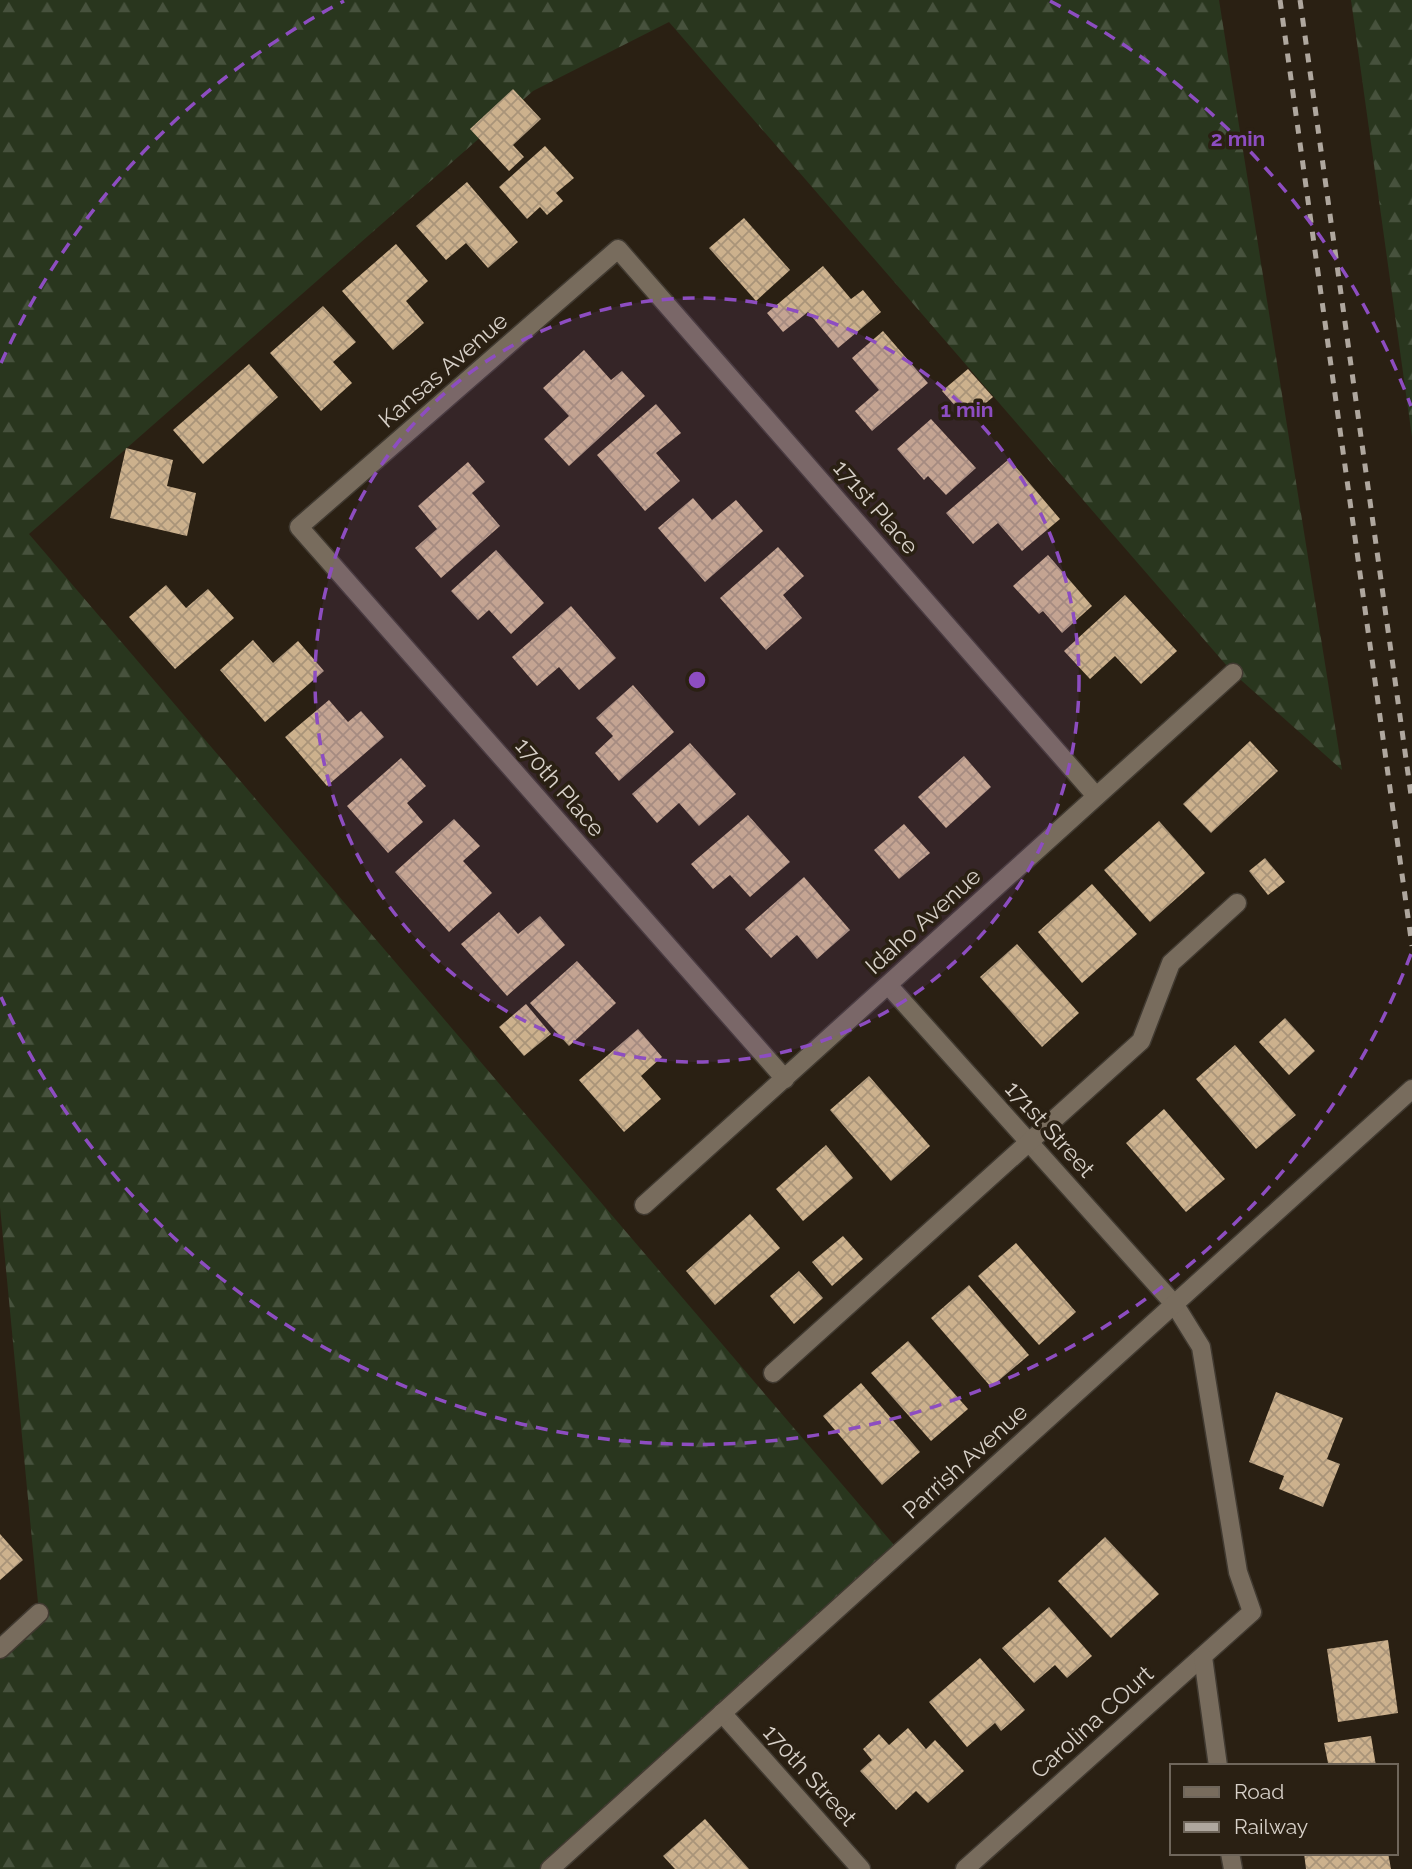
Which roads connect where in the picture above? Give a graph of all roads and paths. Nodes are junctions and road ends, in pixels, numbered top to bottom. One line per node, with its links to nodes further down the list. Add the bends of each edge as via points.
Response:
1 (618, 249): 2 (street, Kansas Avenue); 4 (street, 171st Place)
2 (299, 527): 7 (street, 170th Place)
3 (1233, 673): 4 (street, Idaho Avenue)
4 (1096, 796): 6 (street, Idaho Avenue)
5 (1237, 903): 9 (street, via 1171,963 1141,1041)
6 (889, 986): 7 (street, Idaho Avenue); 9 (street, 171st Street)
7 (785, 1079): 10 (street, Idaho Avenue)
8 (1412, 1089): 11 (street, Parrish Avenue)
9 (1029, 1142): 11 (street, 171st Street); 12 (street)
10 (644, 1206)
11 (1175, 1305): 13 (street, 171st Street, via 1201,1346 1238,1572); 17 (street, Parrish Avenue)
12 (773, 1373)
13 (1252, 1612): 16 (street, Carolina COurt)
14 (39, 1613): 15 (street)
15 (0, 1649)
16 (1203, 1657): 18 (street); 21 (street, Carolina COurt)
17 (722, 1713): 19 (street, Parrish Avenue); 20 (street, 170th Street)
18 (1218, 1764)
19 (550, 1869)
20 (861, 1869)
21 (965, 1869)

